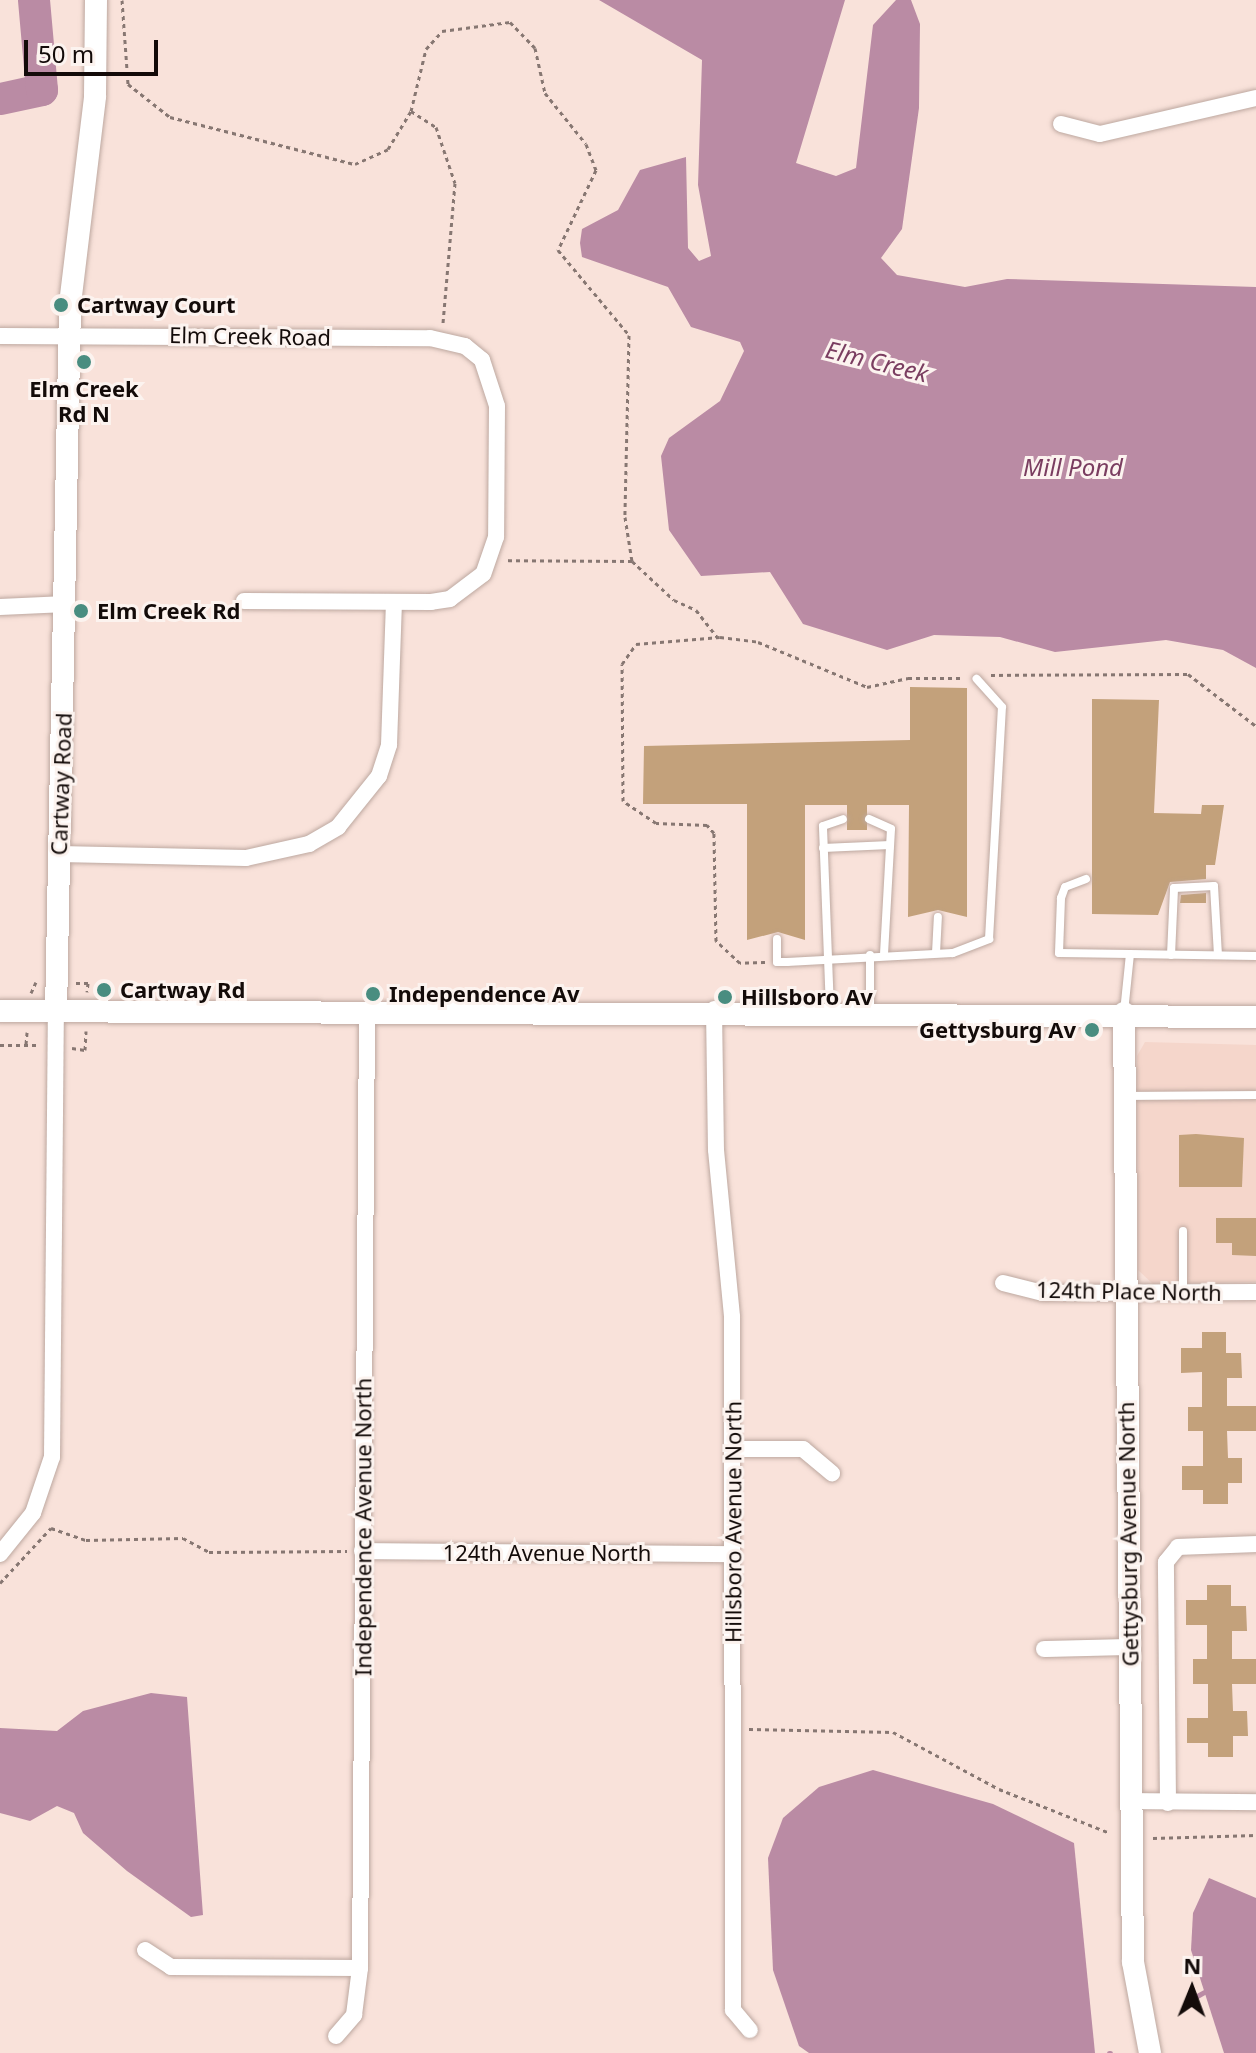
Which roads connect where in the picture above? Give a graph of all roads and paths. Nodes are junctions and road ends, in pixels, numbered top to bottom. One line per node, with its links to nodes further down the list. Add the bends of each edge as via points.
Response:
1 (96, 0): 7 (street, Cartway Road, via 95,96)
2 (122, 0): 4 (path, via 128,84 170,117 355,164 388,149)
3 (1256, 98): 5 (street, via 1100,134)
4 (411, 111): 8 (path, via 436,127 455,172); 10 (path, via 426,49 442,31 510,22 535,48 558,116 586,144 594,185 561,231 558,250 629,335 625,517)
5 (1061, 124)
6 (0, 336): 7 (street, Elm Creek Road)
7 (69, 337): 8 (street, Elm Creek Road); 13 (street, Cartway Road)
8 (436, 339): 9 (street, via 482,360 496,389)
9 (493, 556): 10 (path); 12 (street, via 483,574 450,599)
10 (632, 561): 15 (path, via 674,600 696,610)
11 (244, 601): 12 (street)
12 (394, 602): 22 (street, via 389,745 379,776 338,827 309,844 246,858)
13 (66, 604): 14 (street); 22 (street, Cartway Road)
14 (0, 607)
15 (717, 637): 16 (path, via 758,642 867,687 908,678); 34 (path, via 636,644 622,664 623,801 656,823 707,825 714,833 716,941 740,963)
16 (977, 679): 17 (path, via 1112,670 1188,674); 27 (lane, via 1002,707 994,923 978,948)
17 (1256, 726)
18 (843, 819): 21 (lane, via 823,826)
19 (869, 819): 20 (lane, via 891,829)
20 (890, 845): 21 (lane); 26 (lane)
21 (823, 848): 33 (lane)
22 (59, 854): 40 (street, Cartway Road)
23 (1086, 879): 28 (lane, via 1065,887 1059,953)
24 (938, 917): 27 (lane)
25 (777, 939): 34 (lane)
26 (884, 953): 27 (lane); 29 (lane)
27 (936, 953)
28 (1130, 954): 30 (lane); 41 (lane)
29 (870, 955): 33 (lane); 37 (lane)
30 (1171, 955): 31 (lane); 31 (lane, via 1174,888 1214,886)
31 (1218, 955): 32 (lane)
32 (1256, 956)
33 (831, 958): 34 (lane); 36 (lane)
34 (777, 962)
35 (714, 1009): 36 (street); 39 (street); 52 (street, Hillsboro Avenue North)
36 (830, 1010): 37 (street)
37 (870, 1010): 41 (street)
38 (0, 1011): 40 (street)
39 (367, 1012): 40 (street); 55 (street, Independence Avenue North)
40 (56, 1013): 56 (street, Cartway Road, via 52,1457 33,1513)
41 (1124, 1013): 42 (street); 46 (street, Gettysburg Avenue North)
42 (1256, 1017)
43 (26, 1044): 44 (path)
44 (0, 1045)
45 (1256, 1095): 46 (lane)
46 (1125, 1096): 49 (street, Gettysburg Avenue North)
47 (1183, 1231): 51 (lane)
48 (1003, 1283): 49 (street, 124th Place North, via 1043,1293)
49 (1125, 1292): 51 (street, 124th Place North); 59 (street, Gettysburg Avenue North)
50 (1256, 1292): 51 (street, 124th Place North)
51 (1183, 1293)
52 (733, 1449): 53 (street, via 803,1449); 57 (street, Hillsboro Avenue North)
53 (832, 1473)
54 (1256, 1544): 64 (street, via 1178,1547 1166,1562)
55 (362, 1551): 57 (street, 124th Avenue North); 58 (path, via 209,1552 183,1538 86,1540 51,1528); 68 (street, Independence Avenue North)
56 (0, 1554)
57 (732, 1554): 61 (street, Hillsboro Avenue North)
58 (0, 1583)
59 (1130, 1647): 60 (street); 62 (street, Gettysburg Avenue North)
60 (1044, 1649)
61 (733, 1728): 66 (path, via 893,1732 999,1789); 69 (street, Hillsboro Avenue North, via 733,2010)
62 (1132, 1801): 64 (street); 66 (street, Gettysburg Avenue North)
63 (1256, 1802): 64 (street)
64 (1168, 1803)
65 (1256, 1835): 66 (path)
66 (1133, 1838): 71 (street, Gettysburg Avenue North, via 1134,1995)
67 (145, 1950): 68 (street, via 171,1967)
68 (360, 1968): 70 (street, Independence Avenue North, via 354,2015)
69 (750, 2030)
70 (336, 2036)
71 (1150, 2053)

